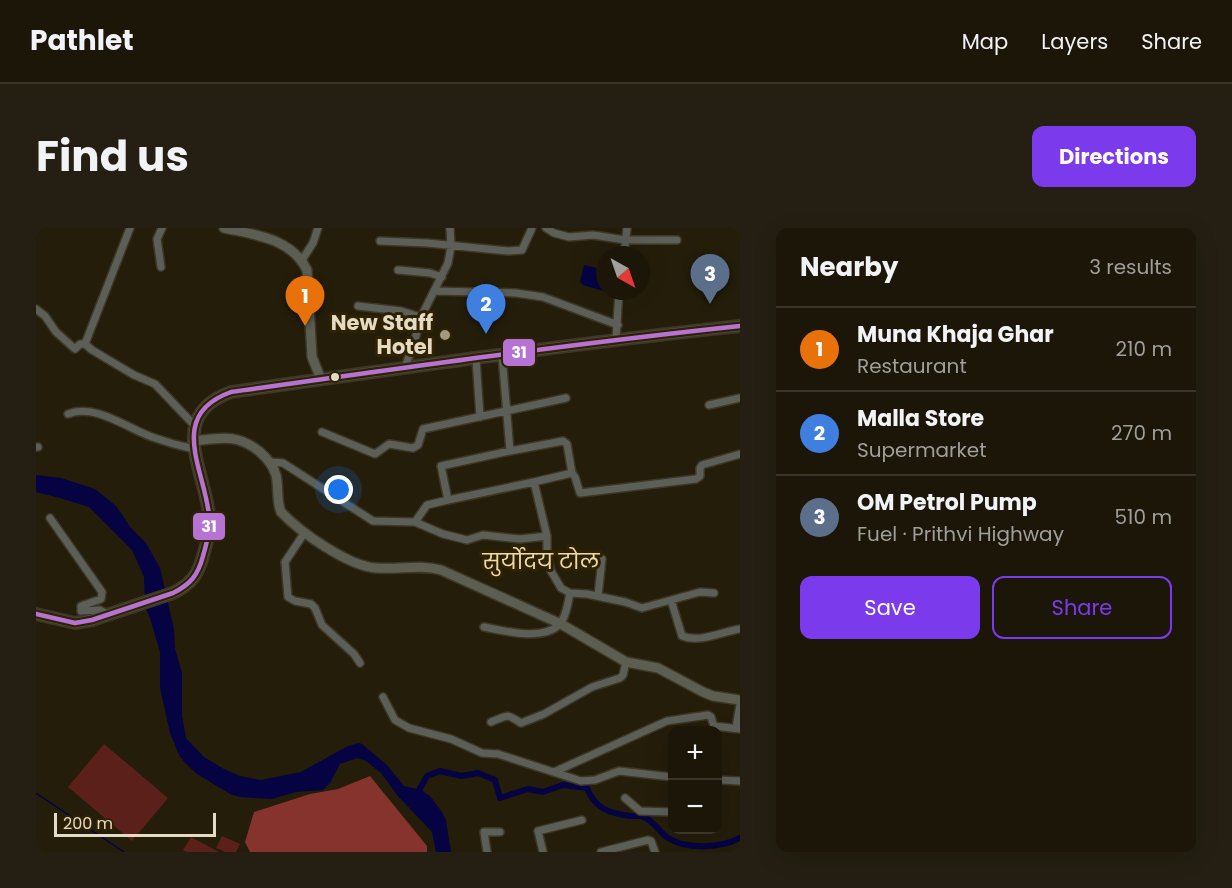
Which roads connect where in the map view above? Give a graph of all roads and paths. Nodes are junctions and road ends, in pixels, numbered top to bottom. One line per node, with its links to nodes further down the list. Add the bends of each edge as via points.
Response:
1 (130, 228): 26 (street)
2 (162, 228): 15 (street, via 157,239)
3 (225, 228): 14 (main road, via 276,240)
4 (318, 228): 14 (street)
5 (450, 228): 12 (street)
6 (532, 228): 12 (street, via 522,250)
7 (546, 228): 9 (street, via 569,237 593,235)
8 (627, 228): 9 (street)
9 (625, 240): 10 (street); 13 (street)
10 (677, 240)
11 (380, 241): 12 (street)
12 (451, 246): 17 (street)
13 (625, 246)
14 (302, 260): 30 (main road, via 307,270 312,357)
15 (161, 267)
16 (398, 270): 17 (street)
17 (442, 277): 18 (street)
18 (434, 291): 22 (street); 23 (street, via 516,292)
19 (619, 300): 23 (street)
20 (358, 306): 22 (street)
21 (36, 309): 26 (street, via 75,349)
22 (421, 317): 29 (street)
23 (618, 325): 25 (street)
24 (740, 326): 25 (highway)
25 (616, 339): 27 (highway)
26 (85, 344): 37 (street, via 155,384)
27 (502, 355): 28 (highway); 34 (street)
28 (476, 359): 29 (highway); 36 (street)
29 (405, 367): 30 (highway)
30 (321, 379): 37 (highway, via 223,395 204,408)
31 (566, 398): 34 (street)
32 (740, 398): 33 (street)
33 (709, 405)
34 (507, 411): 36 (street); 40 (street)
35 (68, 414): 39 (street, via 89,411 152,437)
36 (480, 417): 38 (street, via 423,429 418,445 413,448 389,444 375,454)
37 (196, 427): 39 (highway)
38 (322, 432)
39 (193, 445): 42 (main road, via 225,437 240,439); 56 (highway, via 209,525 198,572 183,588)
40 (510, 451): 43 (street, via 566,442); 45 (street, via 441,466)
41 (740, 454): 43 (street, via 702,465 696,479 663,484 580,493)
42 (270, 462): 47 (street, via 283,463 373,520); 48 (main road, via 277,480 281,513)
43 (572, 473): 44 (street)
44 (534, 482): 45 (street); 49 (street)
45 (448, 500): 47 (street, via 427,505)
46 (50, 518): 56 (street, via 102,592 101,598 81,606 81,611 100,610)
47 (415, 522): 49 (street, via 467,540 483,535)
48 (305, 531): 57 (main road, via 346,559 376,568 441,570); 61 (street, via 285,562 288,597 311,604 322,625)
49 (547, 536): 52 (street, via 551,571 561,588)
50 (602, 559): 53 (street)
51 (714, 592): 54 (street)
52 (570, 593): 53 (street); 57 (street)
53 (598, 596): 54 (street, via 642,608)
54 (671, 600): 59 (street, via 682,636 700,638)
55 (36, 614): 56 (highway, via 75,623)
56 (107, 614)
57 (561, 624): 58 (street, via 544,632 518,634); 60 (main road)
58 (484, 627)
59 (740, 629)
60 (626, 662): 63 (main road, via 658,668 703,692); 64 (street, via 620,678 592,687 544,714 521,723 513,716)
61 (360, 663)
62 (383, 697): 68 (street, via 395,720 409,728)
63 (740, 702): 67 (street)
64 (492, 722)
65 (713, 726): 68 (street, via 708,715 667,721)
66 (722, 728): 67 (street)
67 (738, 729)
68 (554, 772): 69 (street, via 581,781 619,771)
69 (668, 777)
70 (722, 780): 71 (street)
71 (740, 781)
72 (625, 798): 73 (street, via 640,811)
73 (668, 812)
74 (582, 820): 77 (street, via 538,831)
75 (500, 832): 76 (street, via 484,832)
76 (487, 852)
77 (543, 852)
78 (602, 852): 79 (street, via 648,840)
79 (655, 852)

